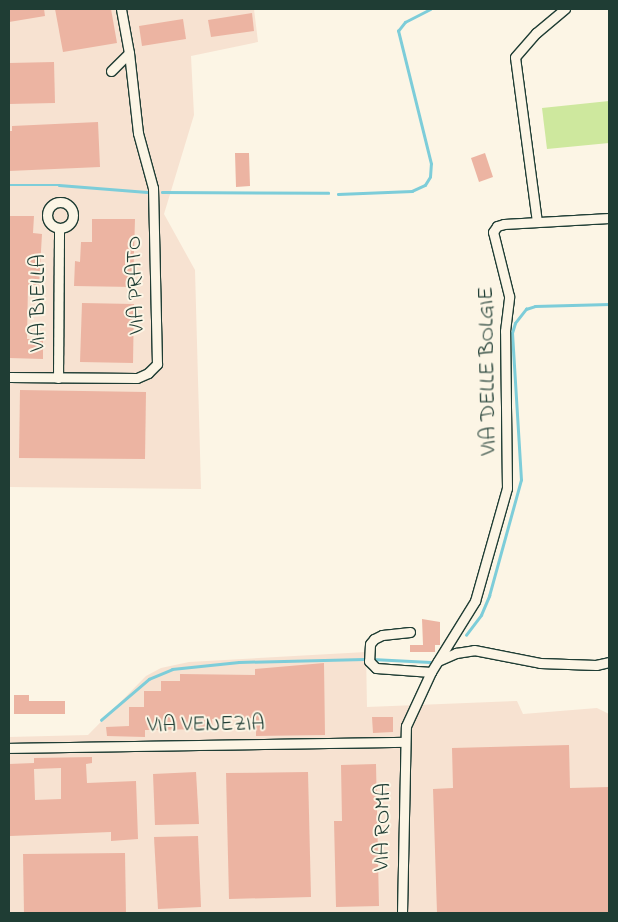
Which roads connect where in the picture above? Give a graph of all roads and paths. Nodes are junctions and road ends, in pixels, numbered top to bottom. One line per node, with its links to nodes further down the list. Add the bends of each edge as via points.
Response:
1 (121, 9): 3 (street, VIA PRATO)
2 (565, 9): 6 (street, via 536,33 515,57)
3 (128, 53): 4 (street); 9 (street, VIA PRATO, via 138,133 153,188 158,358 153,369 137,378)
4 (111, 71)
5 (609, 218): 6 (street)
6 (537, 222): 11 (street, VIA DELLE BOLGIE, via 497,226 493,232 509,296 505,331 507,488 475,601)
7 (59, 228): 9 (street, VIA BIELLA)
8 (9, 377): 9 (street, VIA PRATO)
9 (58, 378)
10 (410, 632): 13 (street, via 374,639 370,644 369,662 382,669)
11 (438, 661): 12 (street, via 474,650 540,663 596,665); 13 (street, VIA ROMA)
12 (609, 662)
13 (431, 672): 14 (street, VIA ROMA, via 408,720)
14 (405, 742): 15 (street, VIA VENEZIA); 16 (street, VIA ROMA)
15 (9, 748)
16 (402, 913)

